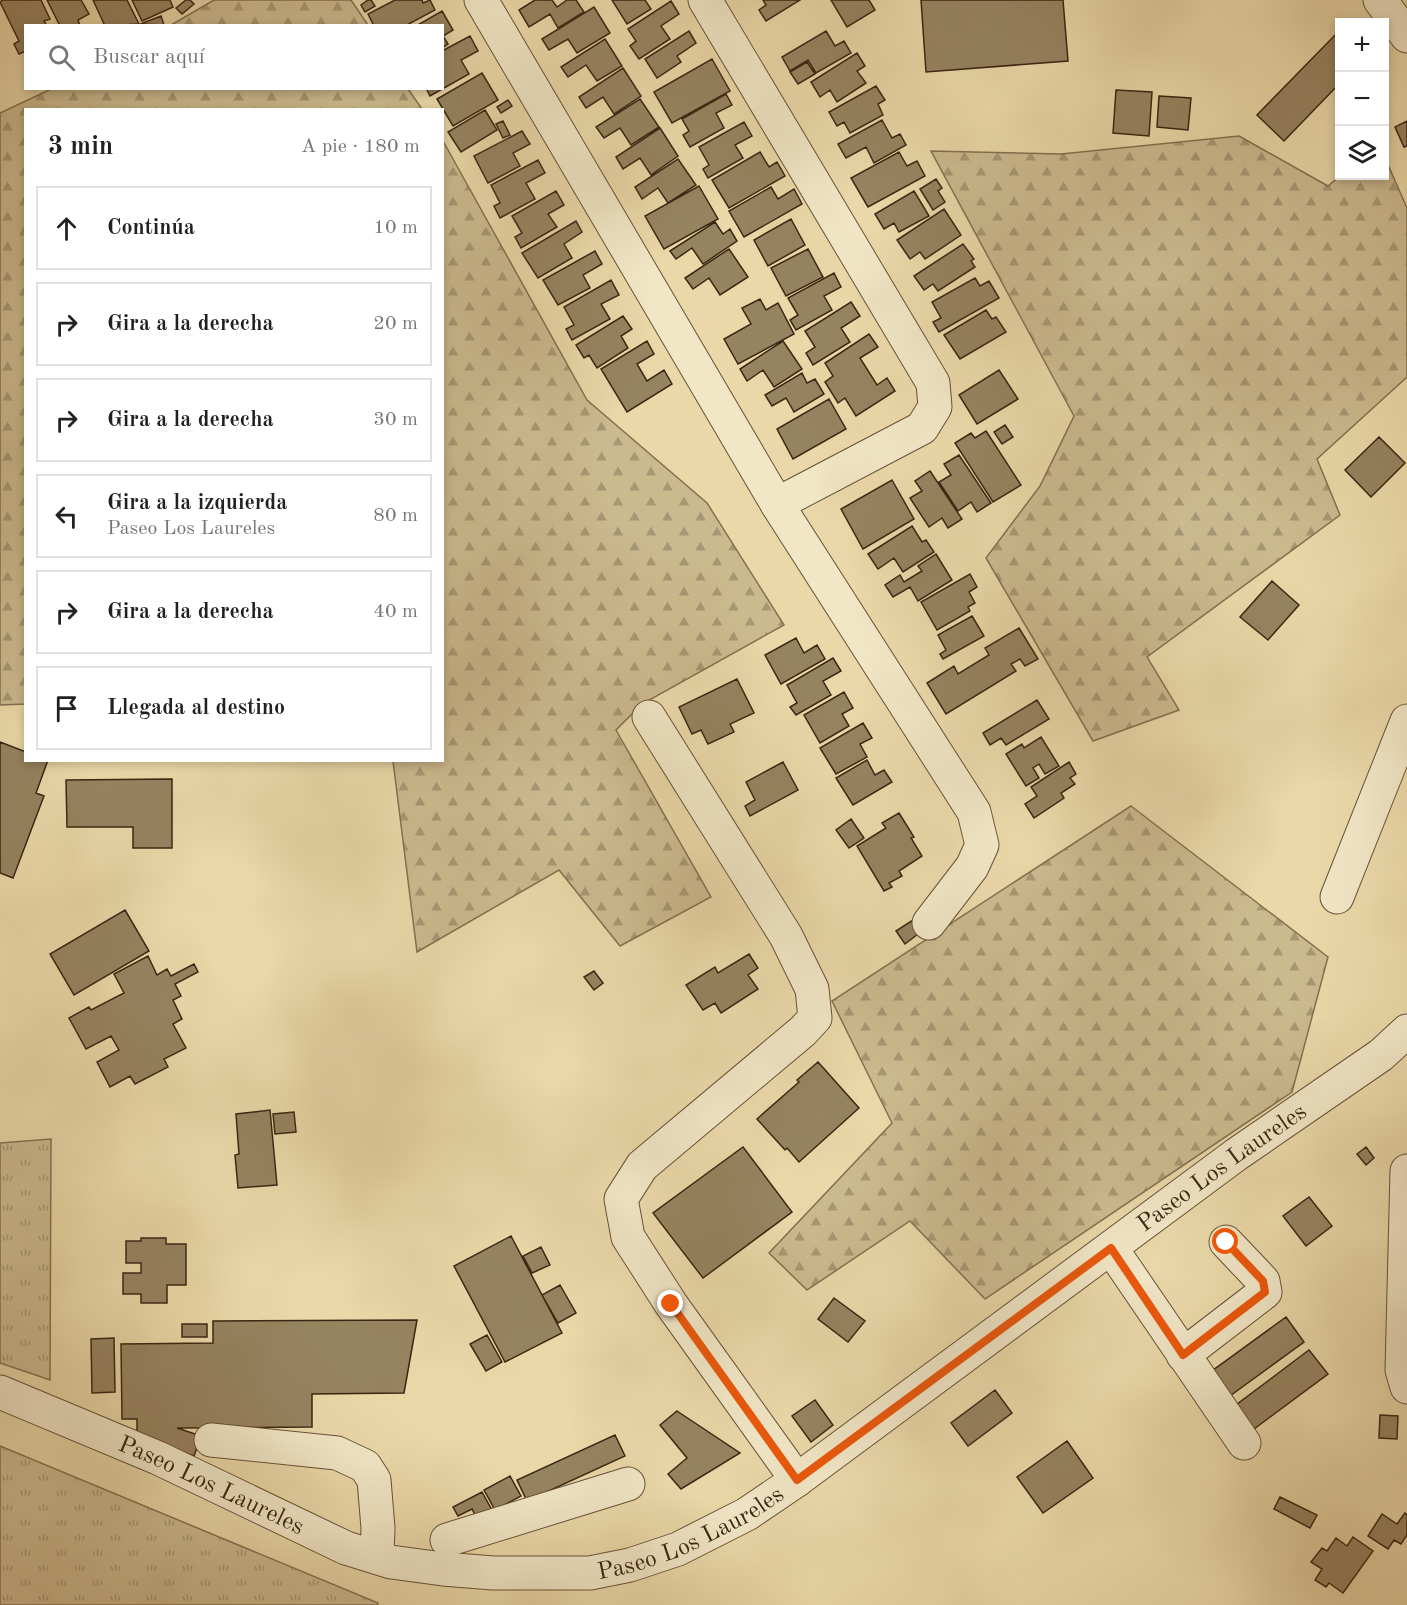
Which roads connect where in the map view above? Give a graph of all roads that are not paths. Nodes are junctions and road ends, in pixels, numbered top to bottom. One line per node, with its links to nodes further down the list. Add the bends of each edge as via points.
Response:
1 (482, 0): 5 (street)
2 (705, 0): 5 (street, via 933,383 935,407 922,428)
3 (1380, 0): 4 (street)
4 (1407, 36)
5 (777, 504): 9 (street, via 974,812 982,844 972,867)
6 (649, 717): 19 (street, via 786,936 812,989 814,1018 642,1166 621,1200 628,1237)
7 (1407, 721): 8 (street)
8 (1337, 897)
9 (929, 923)
10 (1407, 1031): 13 (street, Paseo Los Laureles, via 1381,1055 1237,1154)
11 (1407, 1171): 15 (street, via 1402,1370)
12 (1226, 1242): 14 (street, via 1263,1281 1265,1292)
13 (1111, 1248): 14 (street); 19 (street, Paseo Los Laureles)
14 (1183, 1355): 18 (street)
15 (1407, 1387)
16 (0, 1392): 22 (street, Paseo Los Laureles, via 158,1458 346,1548)
17 (211, 1440): 22 (street, via 337,1453 365,1466 374,1480)
18 (1244, 1443)
19 (797, 1480): 22 (street, Paseo Los Laureles, via 747,1514 678,1549 590,1573 493,1573 432,1568)
20 (628, 1484): 21 (street)
21 (447, 1540)
22 (377, 1557)

